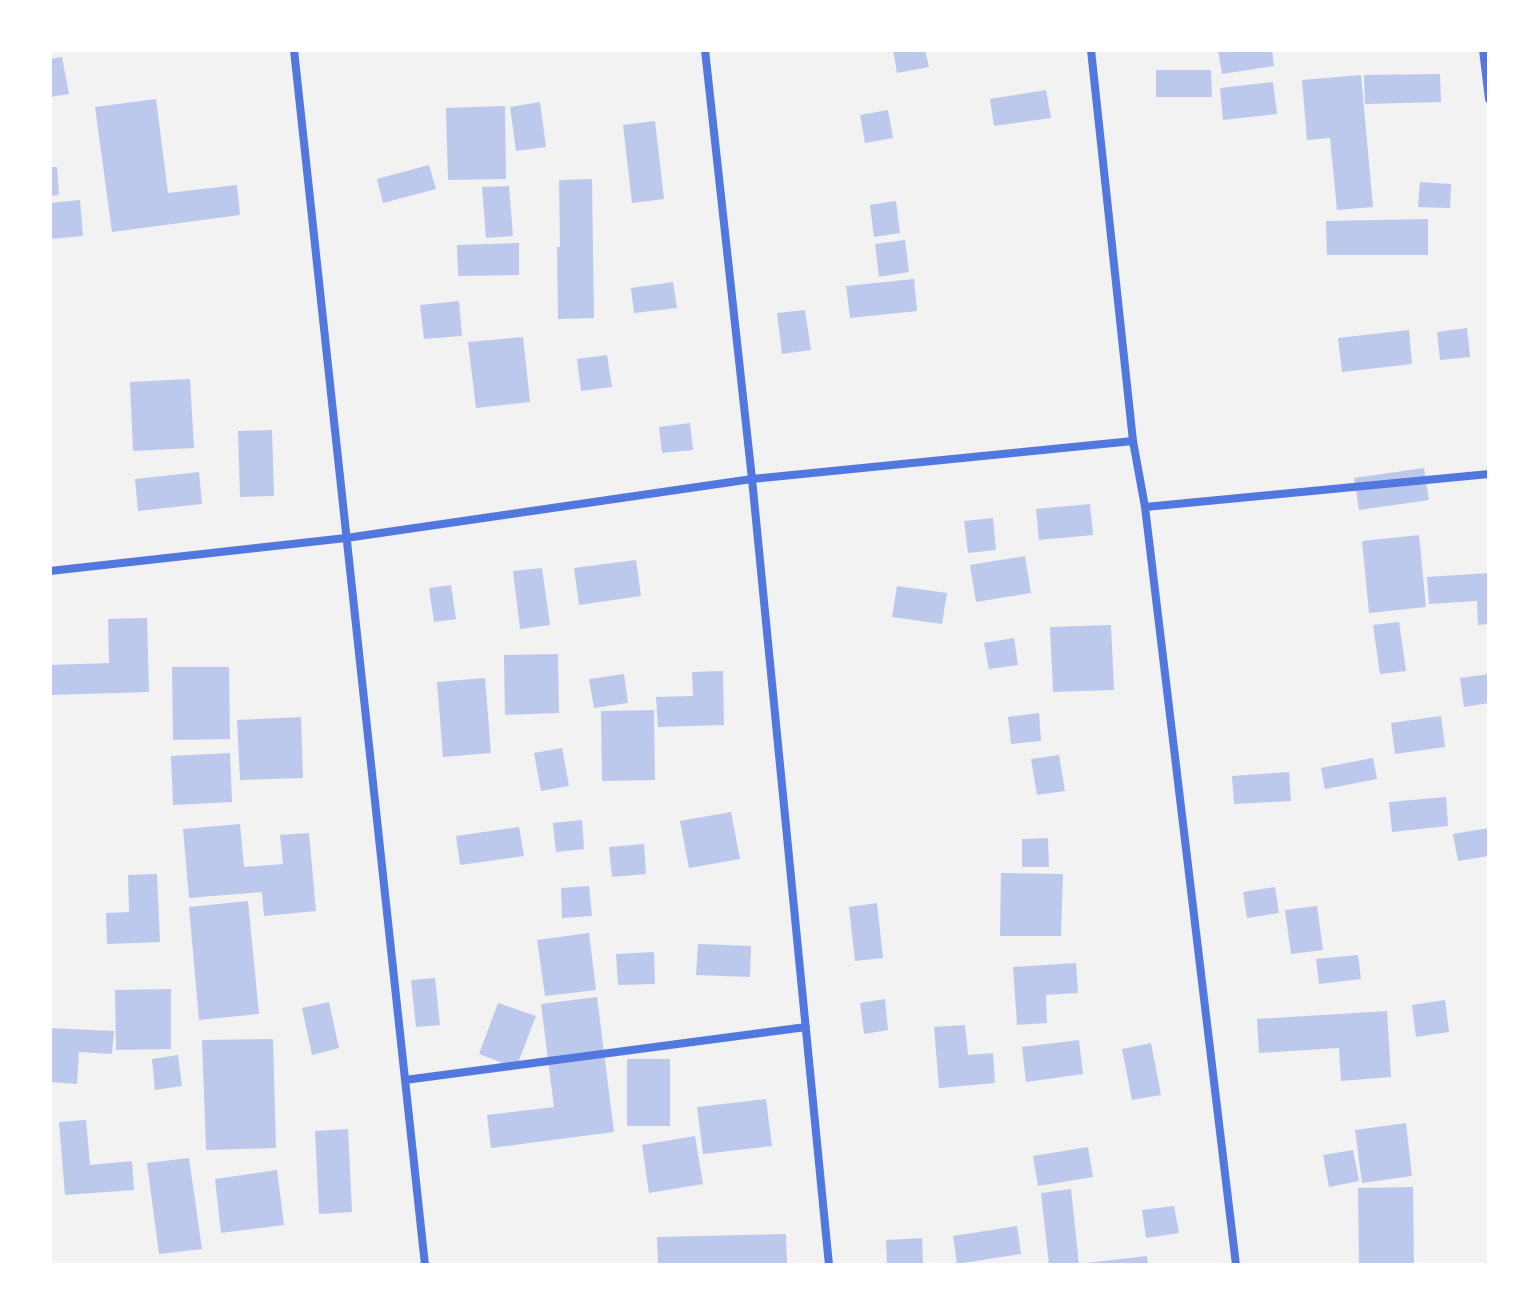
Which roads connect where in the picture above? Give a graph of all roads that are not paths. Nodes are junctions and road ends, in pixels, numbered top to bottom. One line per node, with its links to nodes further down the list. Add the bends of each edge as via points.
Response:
1 (294, 50): 10 (street)
2 (705, 50): 8 (street)
3 (1091, 50): 6 (street)
4 (1483, 50): 5 (street)
5 (1489, 99)
6 (1133, 441): 8 (street); 9 (street)
7 (1489, 474): 9 (street)
8 (752, 479): 10 (street); 12 (street)
9 (1145, 507): 16 (street)
10 (346, 538): 11 (street); 13 (street)
11 (50, 571)
12 (806, 1027): 13 (street); 15 (street)
13 (405, 1080): 14 (street)
14 (425, 1265)
15 (829, 1265)
16 (1236, 1265)

